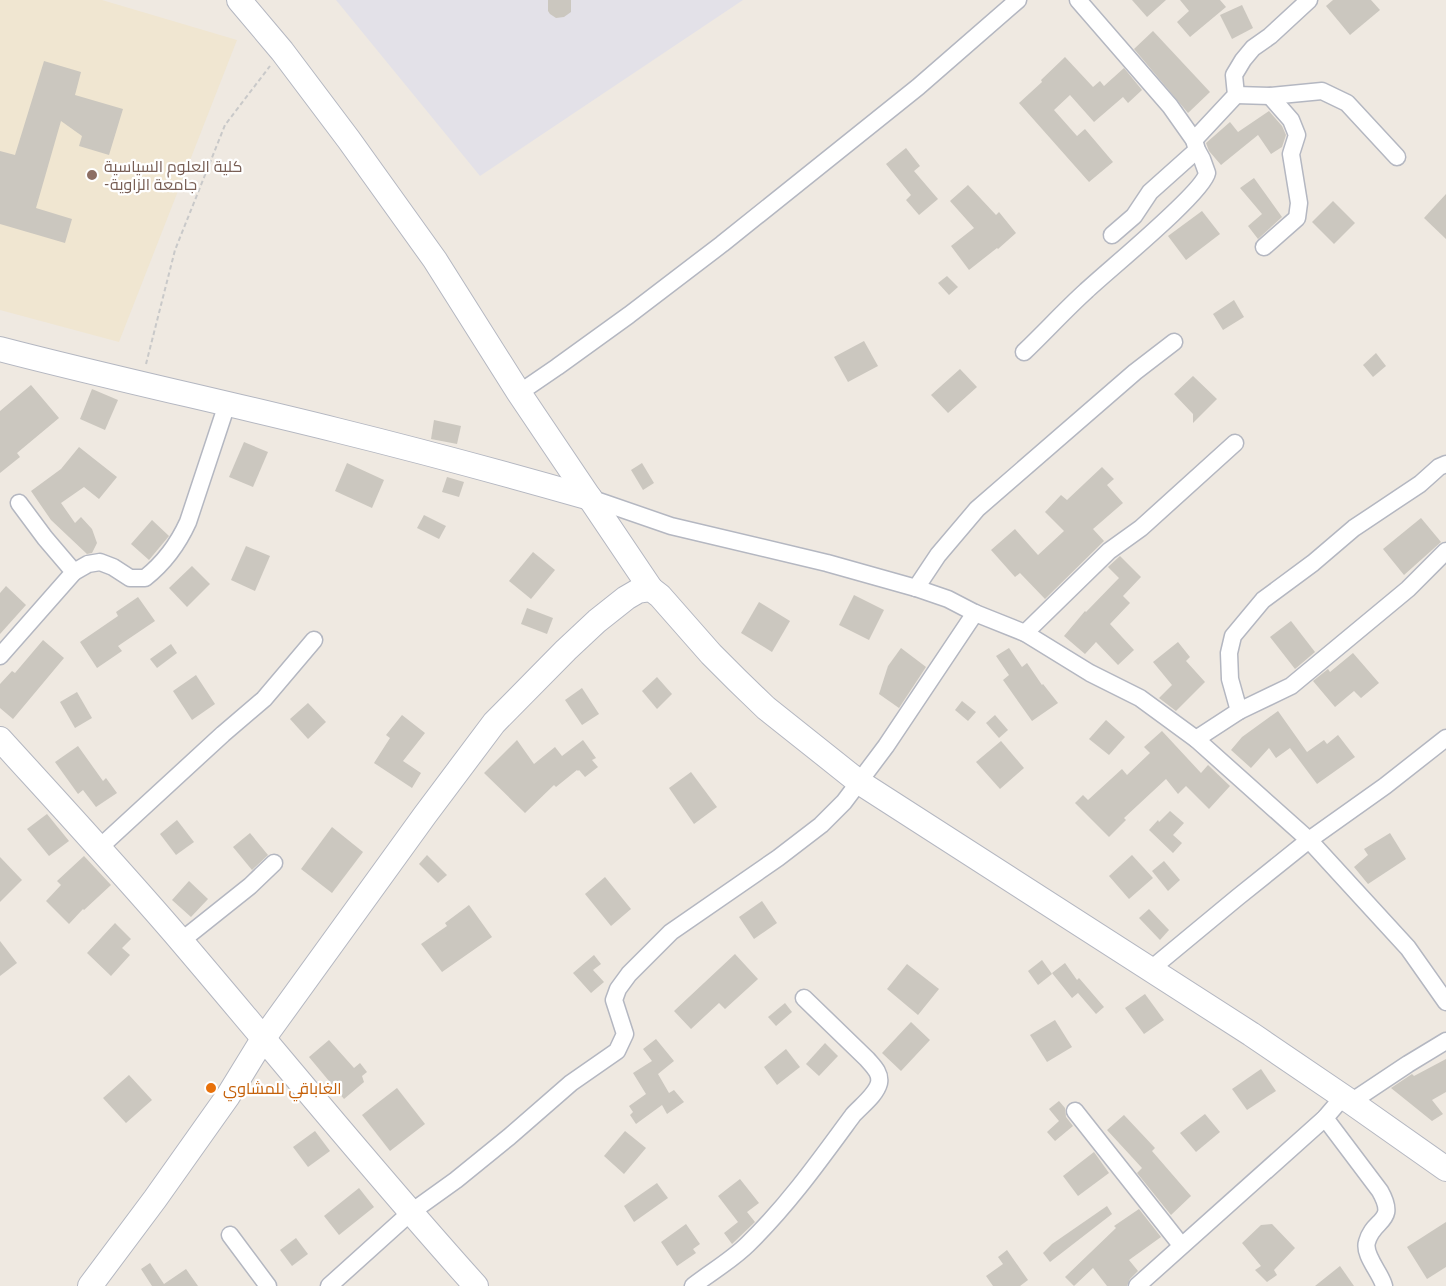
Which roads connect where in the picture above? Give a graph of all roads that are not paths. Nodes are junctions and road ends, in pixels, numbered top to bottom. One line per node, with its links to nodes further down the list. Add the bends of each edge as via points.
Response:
1 (239, 0): 14 (street, via 282,51 435,260)
2 (1018, 0): 14 (street, via 918,87 722,244)
3 (1078, 0): 7 (street, via 1170,106)
4 (1309, 0): 5 (street, via 1243,60 1234,75)
5 (1236, 95): 6 (street); 7 (street)
6 (1270, 96): 8 (street, via 1322,91 1347,103); 10 (street, via 1291,120 1297,135 1291,154 1299,203 1297,218)
7 (1196, 145): 9 (street, via 1150,192 1134,216); 13 (street, via 1206,166 1203,182)
8 (1397, 158)
9 (1112, 235)
10 (1264, 247)
11 (1174, 342): 22 (street, via 977,509)
12 (0, 349): 15 (street)
13 (1024, 352)
14 (519, 393): 18 (street)
15 (227, 404): 18 (street, via 336,429); 21 (street, via 188,522 168,556 145,578 130,578 100,562)
16 (1235, 443): 25 (street, via 1141,528 1109,551)
17 (1446, 464): 28 (street, via 1354,528 1263,600 1233,636 1229,653 1230,679)
18 (590, 498): 22 (street, via 671,526); 23 (street)
19 (19, 502): 21 (street)
20 (1446, 551): 28 (street, via 1408,589 1291,686)
21 (74, 572): 27 (street)
22 (916, 588): 24 (street)
23 (651, 589): 32 (street, via 766,708); 40 (street, via 626,598 597,621 494,723)
24 (975, 613): 25 (street); 32 (street)
25 (1025, 633): 30 (street, via 1090,674 1140,698)
26 (314, 640): 34 (street, via 264,699)
27 (0, 656)
28 (1239, 711): 30 (street)
29 (1446, 738): 33 (street)
30 (1196, 740): 33 (street)
31 (4, 750): 34 (street)
32 (859, 782): 37 (street); 46 (street, via 821,825 671,932 629,974 614,1000 624,1034 617,1051 571,1083 456,1180)
33 (1309, 840): 37 (street); 39 (street, via 1408,948)
34 (99, 848): 36 (street)
35 (274, 863): 36 (street)
36 (181, 941): 40 (street)
37 (1151, 969): 42 (street)
38 (804, 998): 53 (street, via 872,1065 879,1084 788,1202 747,1246)
39 (1446, 1002)
40 (263, 1039): 46 (street); 49 (street, via 228,1096)
41 (1446, 1041): 42 (street)
42 (1347, 1099): 44 (street); 45 (street)
43 (1075, 1111): 48 (street)
44 (1325, 1118): 48 (street); 55 (street, via 1385,1200 1385,1216 1366,1245)
45 (1446, 1169)
46 (410, 1213): 51 (street); 52 (street)
47 (230, 1235): 50 (street)
48 (1181, 1245): 54 (street)
49 (90, 1286)
50 (268, 1286)
51 (329, 1286)
52 (476, 1286)
53 (693, 1286)
54 (1137, 1286)
55 (1384, 1286)

